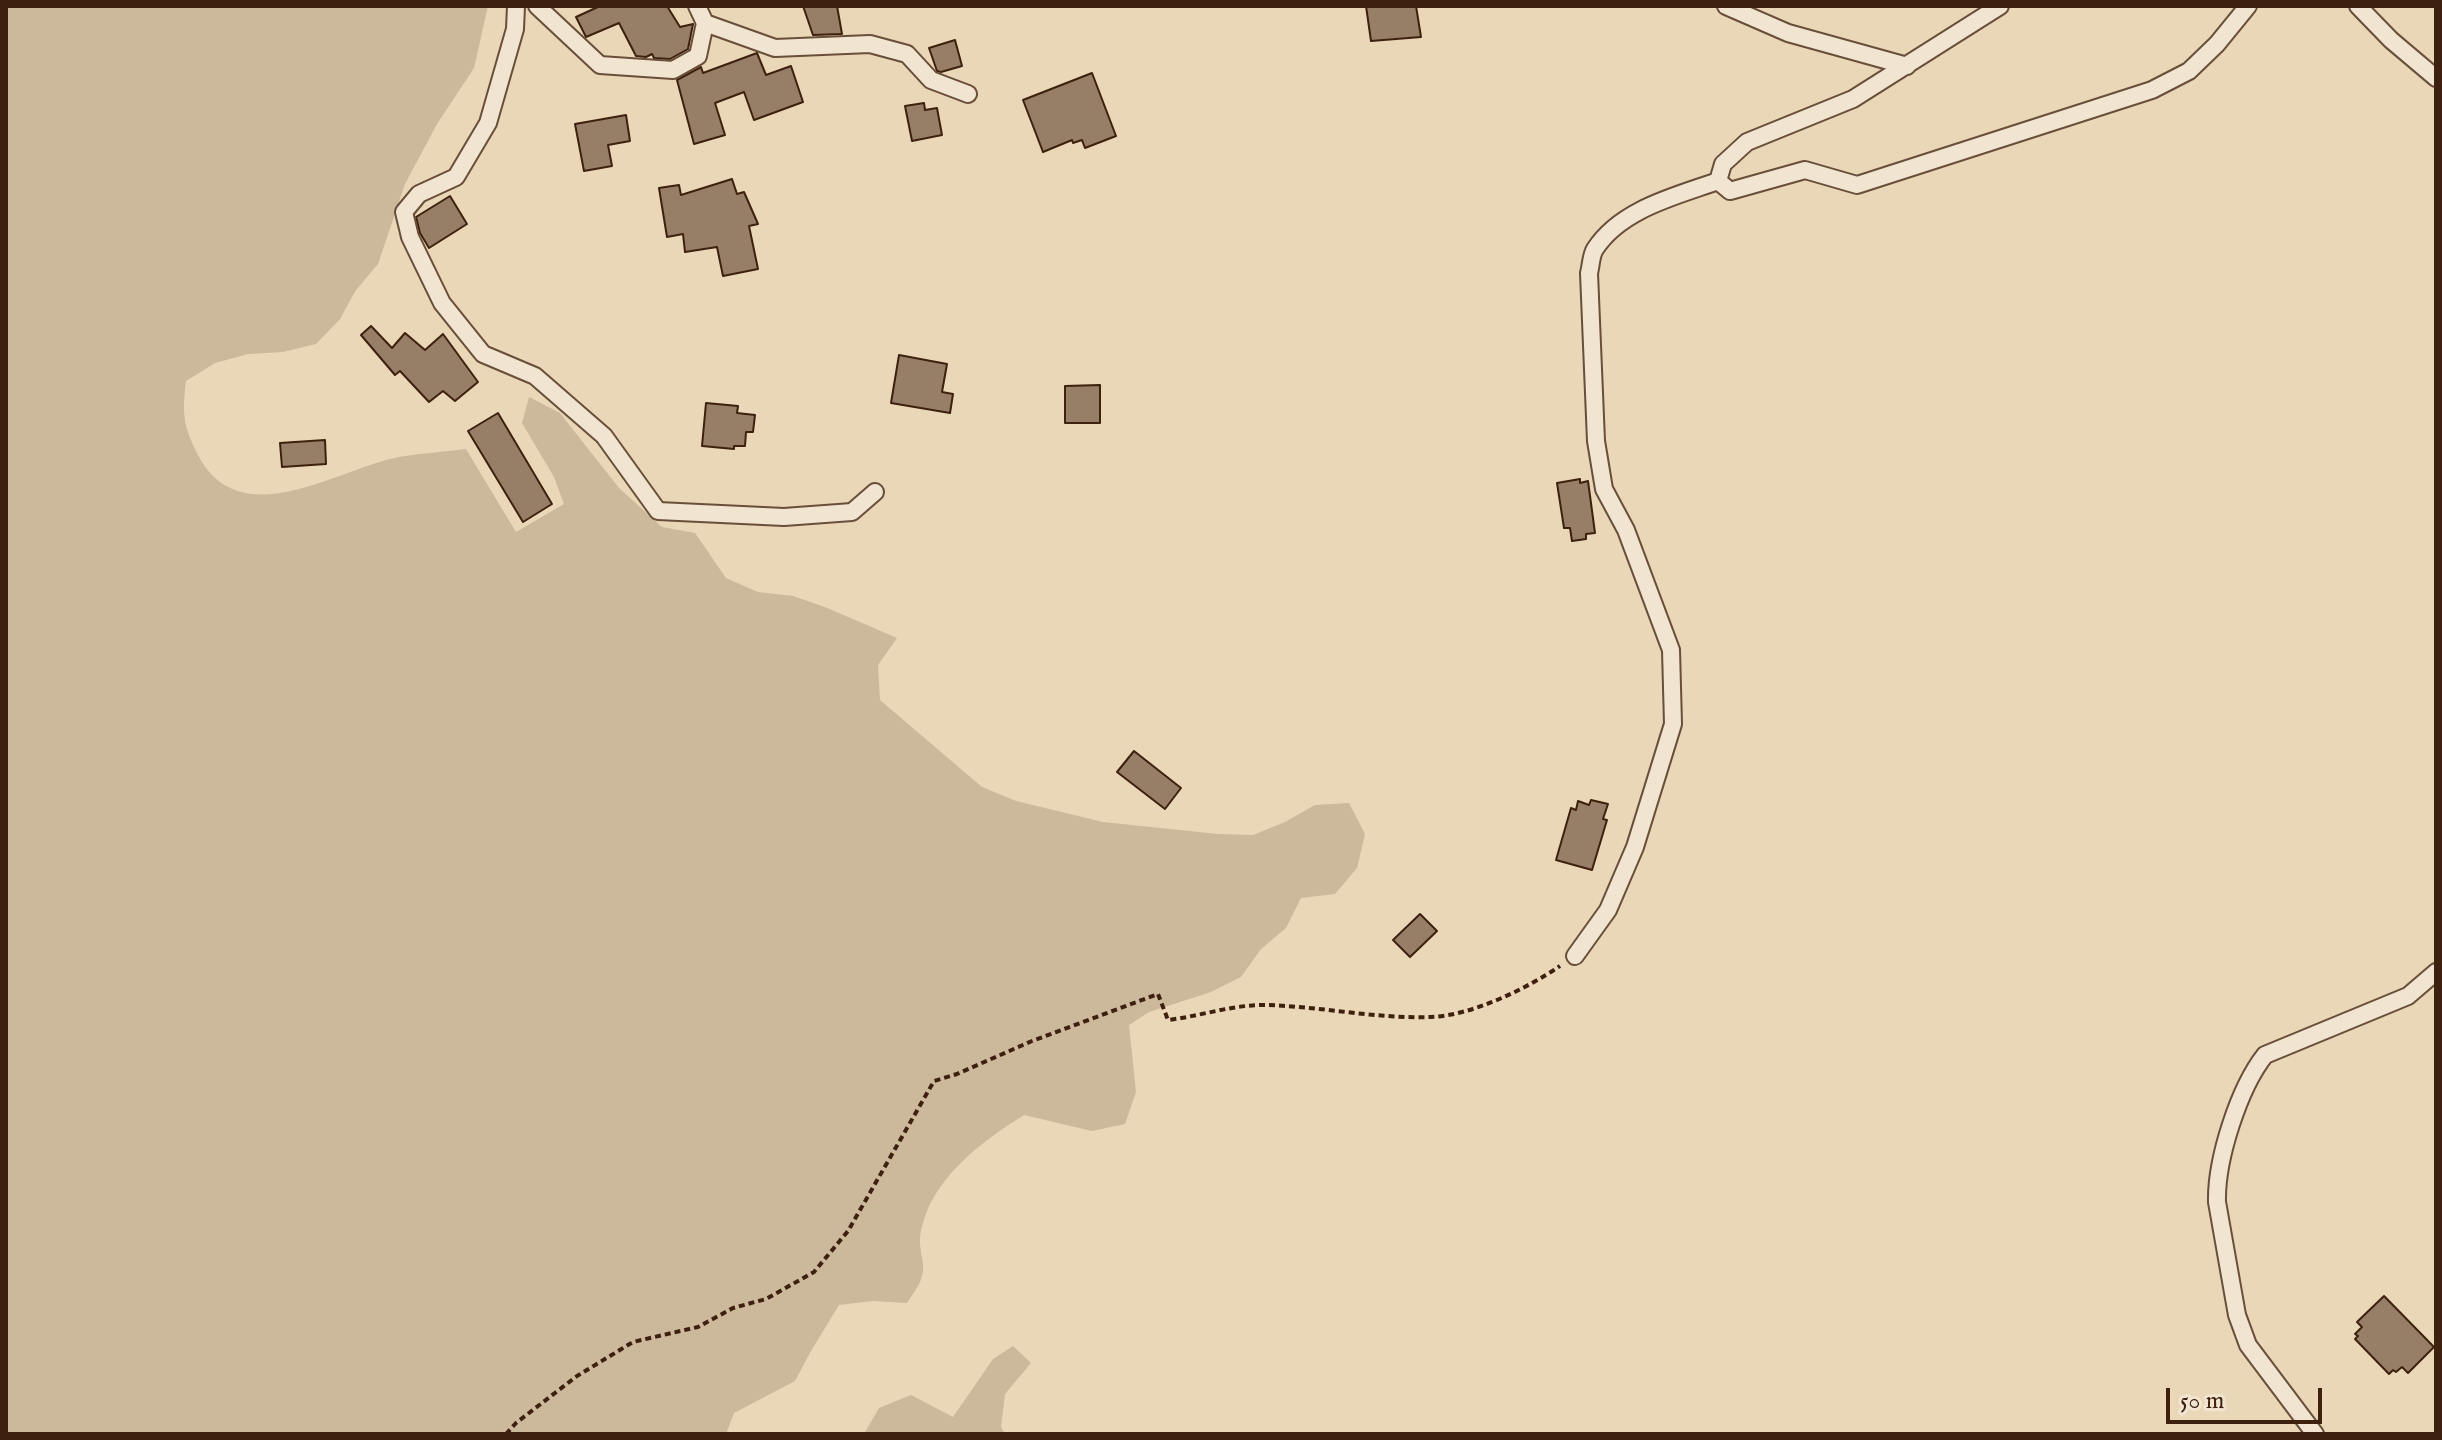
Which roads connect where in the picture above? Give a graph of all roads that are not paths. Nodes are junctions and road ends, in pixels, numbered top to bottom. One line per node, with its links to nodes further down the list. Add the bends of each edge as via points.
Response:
1 (516, 6): 13 (street, via 515,29 488,123 456,177 419,194 404,212 410,237 442,303 483,354 535,376 604,436 658,511 784,517 852,512)
2 (537, 6): 8 (street, via 600,65 673,70 698,56)
3 (697, 6): 8 (street)
4 (1726, 6): 9 (street, via 1788,33)
5 (2000, 6): 9 (street)
6 (2248, 6): 12 (street, via 2189,71 2152,90 1857,185 1805,170 1730,191)
7 (2358, 6): 10 (street)
8 (705, 23): 11 (street, via 775,48 870,44 907,54 931,80)
9 (1907, 66): 12 (street, via 1853,99 1747,142 1723,164)
10 (2436, 78)
11 (968, 94)
12 (1718, 181): 14 (street, via 1662,200 1620,222 1594,251 1589,273 1596,441 1604,489 1626,530 1671,650 1673,724 1619,885)
13 (875, 492)
14 (1575, 956)
15 (2436, 972): 16 (street, via 2408,996 2265,1055 2241,1095 2217,1183 2237,1315 2248,1345)
16 (2315, 1434)

